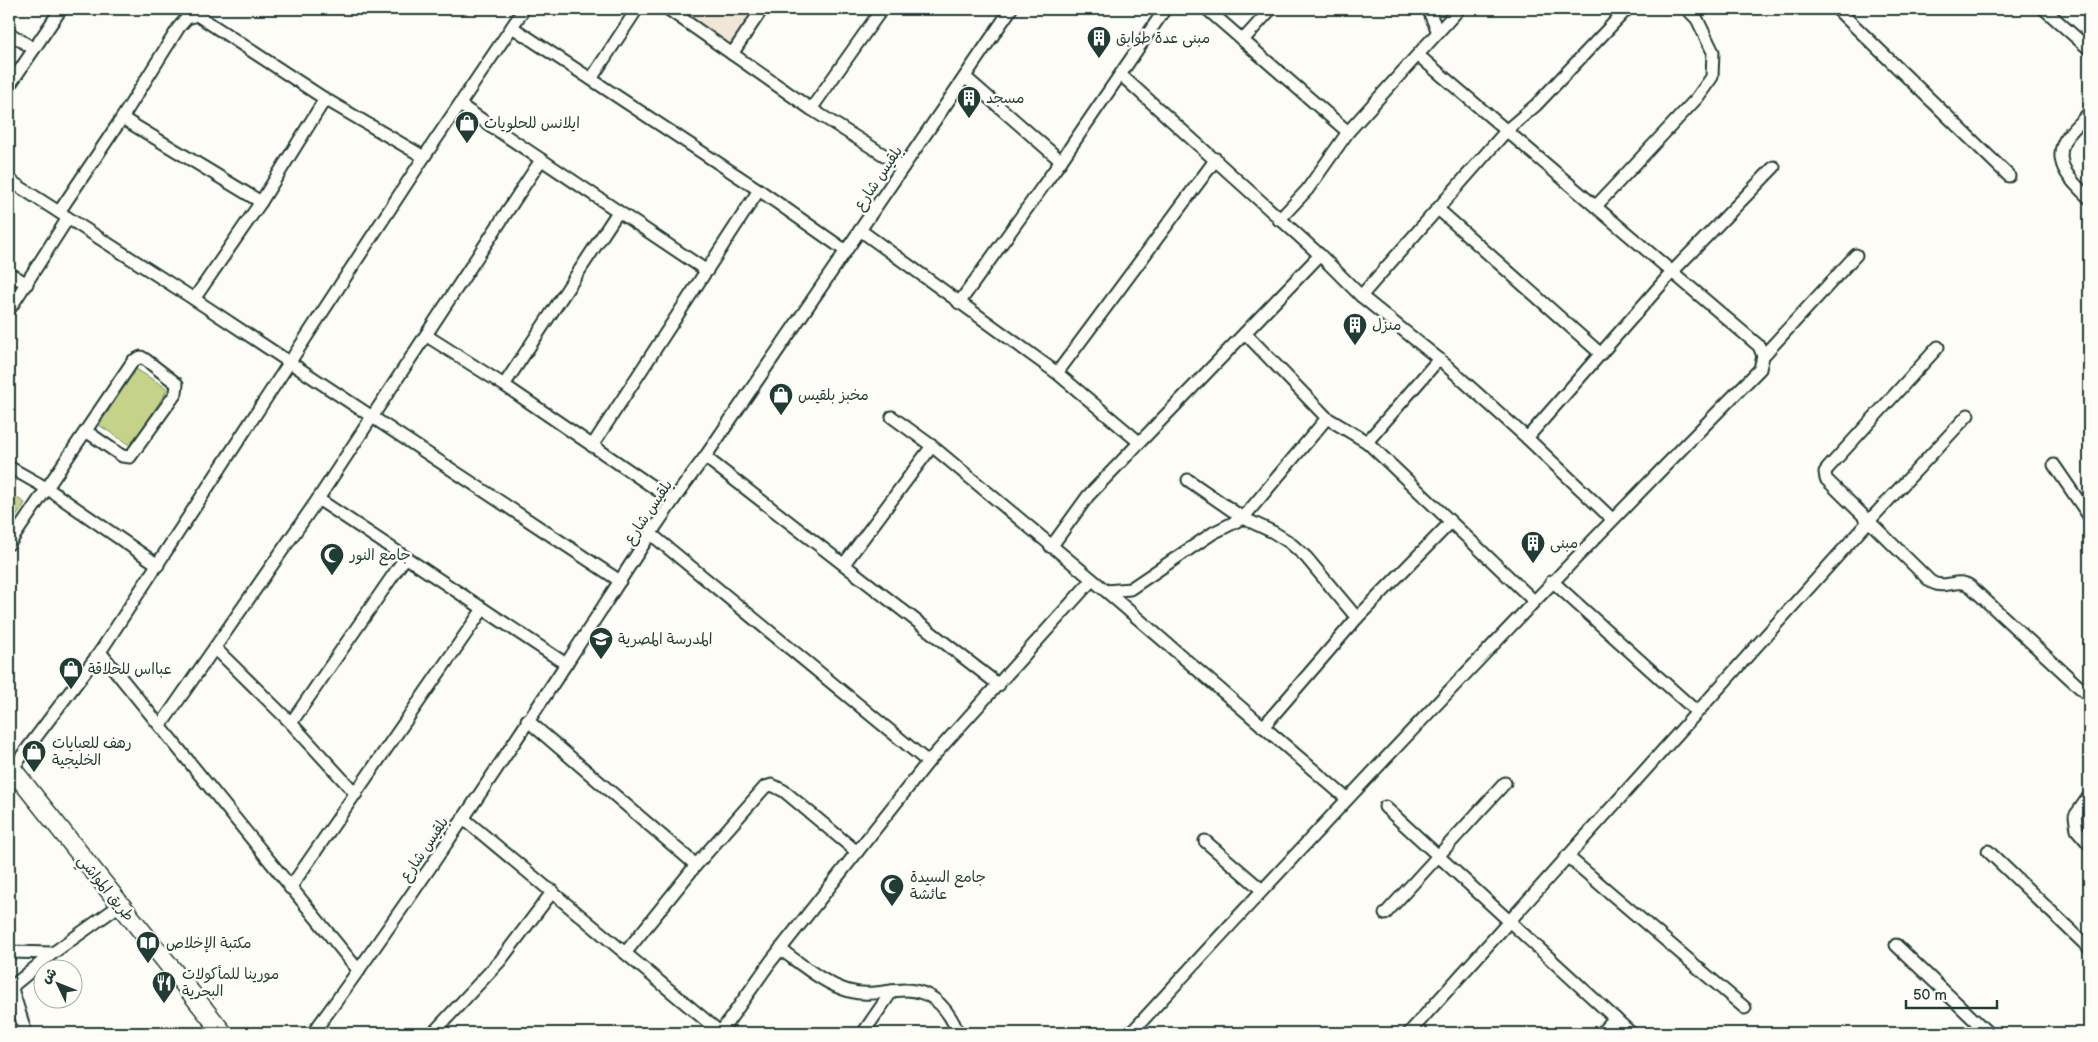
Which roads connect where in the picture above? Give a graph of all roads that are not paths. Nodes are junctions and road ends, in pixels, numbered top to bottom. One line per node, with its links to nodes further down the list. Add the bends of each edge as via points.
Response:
1 (61, 9): 21 (street)
2 (524, 9): 17 (street)
3 (636, 9): 27 (street)
4 (668, 9): 23 (street)
5 (762, 9): 23 (street)
6 (882, 9): 31 (street)
7 (1011, 9): 26 (street, بلقيس شارع)
8 (1165, 9): 25 (street)
9 (1207, 9): 20 (street)
10 (1271, 9): 20 (street)
11 (1428, 9): 18 (street)
12 (1459, 9): 18 (street)
13 (1627, 9): 34 (street, via 1536,105)
14 (1687, 9): 47 (street, via 1697,19 1713,52 1712,77 1697,98)
15 (1838, 9): 42 (street)
16 (2044, 9): 22 (street)
17 (512, 27): 27 (street); 30 (street)
18 (1438, 32): 24 (street)
19 (9, 33): 21 (street)
20 (1243, 40): 35 (street)
21 (34, 49): 28 (street)
22 (2089, 49)
23 (732, 54): 31 (street)
24 (1419, 56): 34 (street); 35 (street)
25 (1121, 75): 38 (street); 39 (street)
26 (965, 77): 39 (street); 40 (street, بلقيس شارع)
27 (591, 80): 44 (street)
28 (9, 86)
29 (325, 99): 33 (street, via 197,15 187,18 179,27); 36 (street); 46 (street)
30 (460, 106): 36 (street); 37 (street)
31 (811, 109): 40 (street)
32 (2089, 113): 45 (street, via 2064,141 2060,157 2069,179)
33 (122, 118): 46 (street); 50 (street)
34 (1507, 130): 47 (street); 48 (street)
35 (1348, 132): 51 (street, via 1307,190)
36 (424, 157): 70 (street)
37 (541, 160): 49 (street); 65 (street)
38 (1216, 160): 51 (street); 71 (street)
39 (1061, 161): 62 (street)
40 (903, 167): 52 (street, بلقيس شارع)
41 (1774, 167): 57 (street)
42 (2009, 176)
43 (9, 180): 50 (street)
44 (759, 190): 53 (street); 56 (street)
45 (2089, 198)
46 (261, 202): 61 (street)
47 (1596, 206): 57 (street)
48 (1438, 210): 60 (street); 67 (street)
49 (618, 212): 56 (street); 72 (street)
50 (64, 215): 59 (street); 61 (street)
51 (1279, 220): 54 (street)
52 (860, 230): 53 (street, بلقيس شارع); 62 (street)
53 (846, 251): 83 (street, بلقيس شارع)
54 (1320, 255): 60 (street); 64 (street)
55 (1856, 255): 68 (street)
56 (706, 271): 81 (street)
57 (1673, 271): 67 (street); 68 (street, via 1759,346)
58 (9, 273): 59 (street)
59 (27, 284): 63 (street)
60 (1361, 296): 69 (street)
61 (194, 299): 70 (street)
62 (959, 302): 71 (street)
63 (9, 310)
64 (1245, 333): 76 (street); 79 (street)
65 (427, 336): 72 (street); 74 (street)
66 (1938, 347): 93 (street, via 1825,472 1830,485)
67 (1601, 354): 78 (street)
68 (1762, 356): 92 (street, via 1760,368)
69 (1439, 360): 78 (street); 80 (street)
70 (289, 363): 74 (street); 100 (street)
71 (1057, 373): 79 (street)
72 (504, 385): 81 (street)
73 (1968, 415): 93 (street)
74 (370, 416): 88 (street); 101 (street)
75 (892, 417): 82 (street)
76 (1327, 418): 80 (street); 91 (street)
77 (86, 431): 77 (street, via 122,456 130,457 176,393 177,384 146,360 136,358); 87 (street)
78 (1527, 438): 92 (street)
79 (1139, 442): 97 (street, via 1088,496)
80 (1367, 442): 94 (street)
81 (592, 446): 89 (street)
82 (932, 446): 97 (street); 99 (street)
83 (705, 457): 89 (street, بلقيس شارع); 99 (street)
84 (2054, 465): 90 (street)
85 (9, 467): 87 (street)
86 (1188, 480): 91 (street)
87 (48, 489): 96 (street); 100 (street)
88 (318, 499): 98 (street); 108 (street)
89 (672, 500): 95 (street, بلقيس شارع)
90 (2089, 516)
91 (1243, 518): 104 (street, via 1213,533 1130,589); 107 (street, via 1289,542 1306,557)
92 (1612, 519): 103 (street)
93 (1868, 522): 112 (street, via 1934,584 1943,586 1962,582 1970,586); 113 (street)
94 (1450, 523): 105 (street); 107 (street)
95 (651, 534): 101 (street, بلقيس شارع); 118 (street)
96 (9, 544)
97 (1051, 547): 102 (street)
98 (405, 558): 106 (street); 115 (street)
99 (844, 564): 111 (street)
100 (158, 565): 109 (street)
101 (620, 581): 110 (street, بلقيس شارع)
102 (1091, 581): 104 (street); 111 (street)
103 (1552, 582): 105 (street); 113 (street)
104 (1106, 591): 117 (street)
105 (1534, 601): 123 (street)
106 (483, 609): 110 (street); 121 (street)
107 (1357, 618): 117 (street)
108 (216, 649): 115 (street); 116 (street)
109 (100, 652): 116 (street); 119 (street)
110 (566, 664): 114 (street, بلقيس شارع)
111 (999, 685): 118 (street)
112 (2089, 696)
113 (1697, 712): 131 (street)
114 (527, 720): 125 (street, بلقيس شارع); 132 (street)
115 (291, 723): 121 (street)
116 (161, 725): 133 (street)
117 (1263, 727): 123 (street)
118 (928, 762): 129 (street)
119 (10, 767): 136 (main road, طريق المواشي)
120 (1505, 783): 130 (street)
121 (356, 794): 133 (street)
122 (2089, 796): 127 (street, via 2075,816 2077,830)
123 (1346, 798): 134 (street)
124 (1385, 807): 130 (street)
125 (463, 818): 135 (street); 145 (street, بلقيس شارع)
126 (1205, 841): 134 (street)
127 (2089, 844)
128 (1988, 850): 140 (street)
129 (858, 852): 132 (street, via 784,791 772,785 760,790); 141 (street)
130 (1437, 856): 137 (street); 138 (street)
131 (1567, 856): 138 (street); 148 (street)
132 (696, 865): 143 (street)
133 (290, 888): 145 (street)
134 (1262, 890): 157 (street)
135 (552, 891): 143 (street); 153 (street, via 500,961)
136 (120, 905): 144 (street); 151 (main road, طريق المواشي)
137 (1385, 914)
138 (1509, 921): 149 (street); 158 (street)
139 (1896, 945): 161 (street)
140 (2089, 948)
141 (780, 949): 147 (street, via 837,987 852,992); 154 (street)
142 (9, 952): 144 (street)
143 (626, 952): 154 (street)
144 (53, 953): 146 (street)
145 (359, 971): 152 (street, بلقيس شارع)
146 (12, 981): 150 (street, via 12,996)
147 (892, 990): 155 (street); 156 (street, via 924,992 940,1004)
148 (1745, 1008)
149 (1615, 1018): 159 (street); 160 (street)
150 (23, 1031)
151 (223, 1033)
152 (313, 1033)
153 (433, 1033)
154 (720, 1033)
155 (863, 1033)
156 (958, 1033)
157 (1131, 1033)
158 (1409, 1033)
159 (1601, 1033)
160 (1631, 1033)
161 (1988, 1033)

